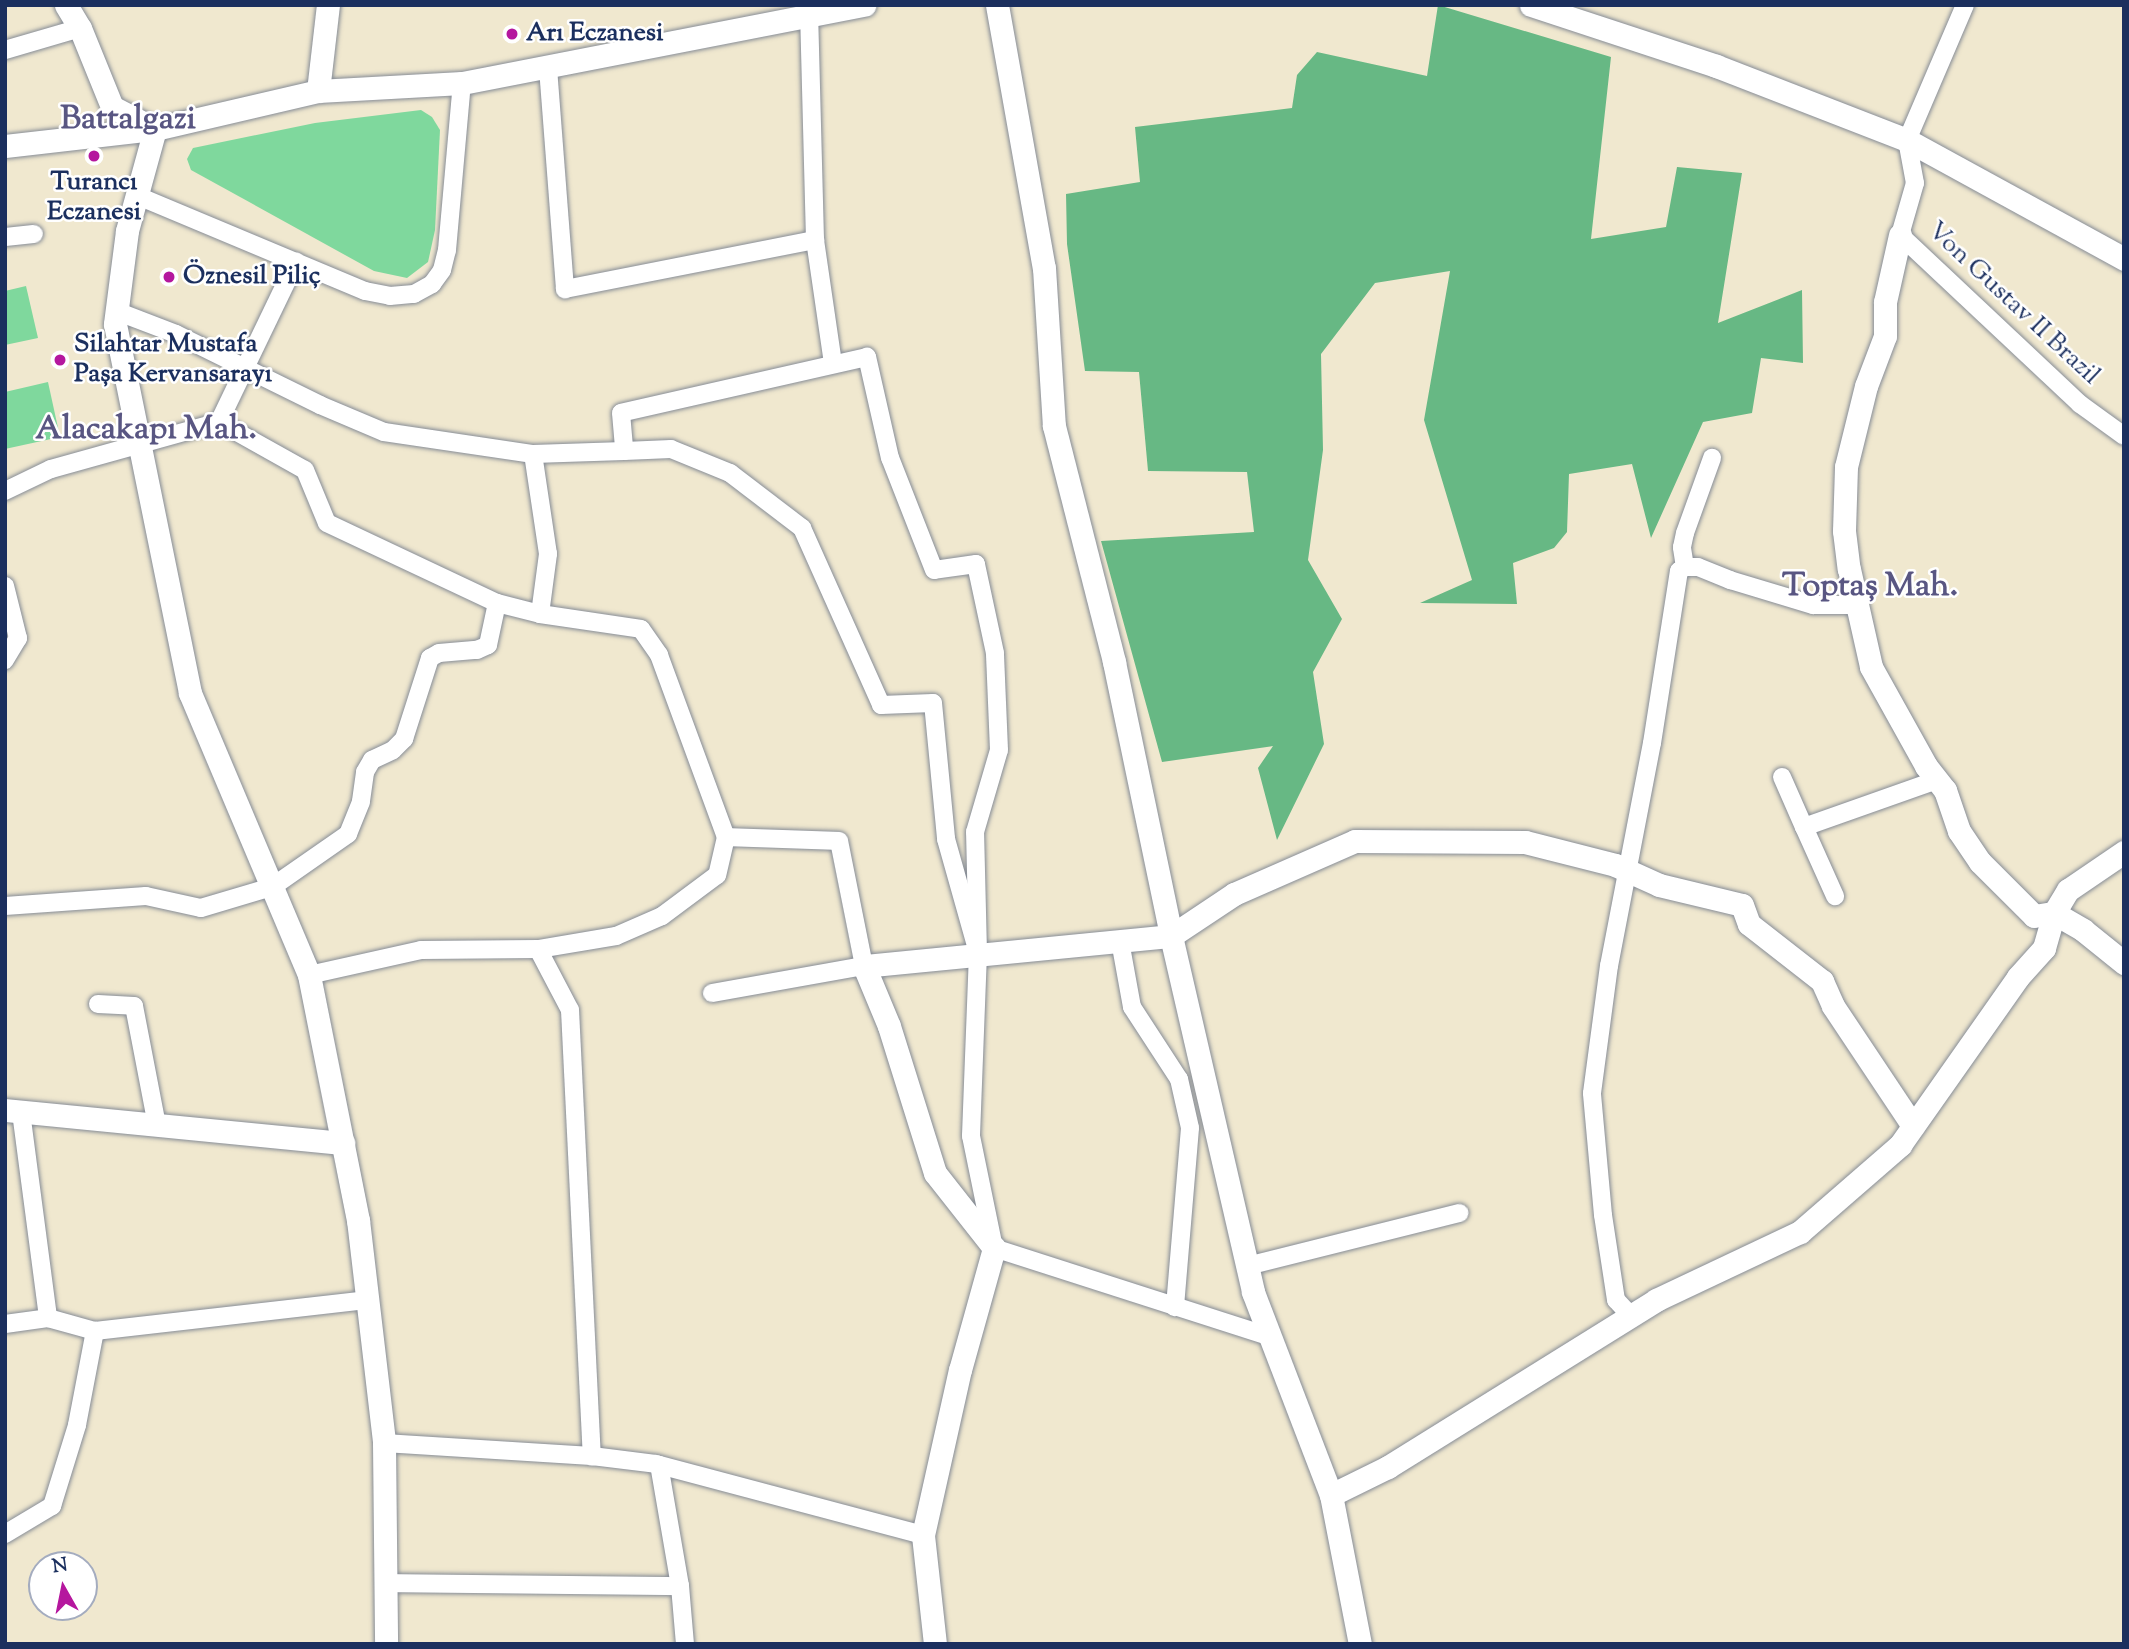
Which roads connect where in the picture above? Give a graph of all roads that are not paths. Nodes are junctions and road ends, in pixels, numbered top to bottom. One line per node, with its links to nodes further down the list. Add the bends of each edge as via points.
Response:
1 (66, 5): 8 (street)
2 (328, 5): 12 (street)
3 (865, 5): 7 (street)
4 (997, 5): 49 (street, via 1044,268 1054,426 1114,662)
5 (1531, 5): 14 (street, via 1716,66)
6 (1965, 5): 14 (street)
7 (809, 15): 10 (street); 20 (street)
8 (80, 29): 9 (street); 13 (street, via 112,107)
9 (5, 50)
10 (548, 68): 11 (street); 20 (street, via 565,289)
11 (462, 83): 12 (street); 22 (street, via 447,250 432,284 414,294 390,296)
12 (318, 91): 13 (street)
13 (155, 129): 15 (street); 16 (street)
14 (1907, 141): 18 (street, via 1915,183); 21 (street)
15 (5, 146)
16 (138, 196): 22 (street); 23 (street, via 127,231)
17 (34, 234): 19 (street)
18 (1900, 234): 27 (street, Von Gustav II Brazil, via 2080,404); 36 (street, via 1885,302 1885,336 1866,386 1846,467 1844,531)
19 (5, 237)
20 (815, 240): 24 (street)
21 (2124, 259)
22 (296, 262): 25 (street)
23 (116, 311): 25 (street, via 176,334); 28 (street)
24 (833, 364): 29 (street, via 621,413); 52 (street, via 867,357 890,458 934,570 976,564 995,653 999,750 975,832)
25 (244, 369): 26 (street); 30 (street, via 384,432)
26 (219, 422): 28 (street); 35 (street, via 305,470 327,523)
27 (2124, 436)
28 (139, 442): 32 (street, via 51,469); 45 (street, via 190,693)
29 (624, 451): 30 (street); 52 (street, via 671,449 730,472 802,528 881,705 933,703 946,839)
30 (533, 454): 37 (street, via 548,554)
31 (1712, 458): 33 (street, via 1685,533)
32 (5, 491)
33 (1685, 567): 36 (street, via 1698,567 1813,605); 44 (street, via 1679,571)
34 (5, 586): 38 (street, via 18,638)
35 (498, 603): 37 (street); 45 (street, via 488,645 429,658 404,739 372,760 348,834)
36 (1857, 605): 40 (street, via 1871,667)
37 (540, 614): 42 (street, via 640,629 659,655)
38 (5, 660)
39 (1782, 777): 41 (street)
40 (1937, 780): 41 (street); 48 (street, via 1959,831 1980,862 2034,916)
41 (1804, 827): 46 (street)
42 (726, 838): 51 (street, via 717,875 662,916 616,936); 54 (street, via 839,841)
43 (2124, 852): 48 (street, via 2068,890)
44 (1629, 872): 49 (street, via 1525,842 1355,841 1234,894); 60 (street, via 1658,885 1742,905 1749,924 1822,981 1833,1006); 67 (street, via 1609,966 1592,1093 1616,1300)
45 (272, 887): 47 (street, via 201,908 146,896); 55 (street)
46 (1835, 896)
47 (5, 905)
48 (2054, 913): 53 (street); 60 (street, via 2044,948 2018,977)
49 (1171, 936): 50 (street); 64 (street)
50 (1120, 941): 52 (street); 66 (street, via 1132,1007 1179,1079 1190,1128)
51 (538, 949): 55 (street, via 421,950); 73 (street, via 570,1010)
52 (978, 953): 54 (street); 63 (street, via 971,1136)
53 (2124, 962)
54 (864, 966): 56 (street); 63 (street, via 889,1026 934,1173)
55 (309, 975): 61 (street)
56 (712, 993)
57 (99, 1004): 59 (street, via 134,1006)
58 (13, 1111): 59 (street); 68 (street)
59 (157, 1125): 61 (street)
60 (1913, 1126): 67 (street, via 1900,1145 1800,1232)
61 (343, 1143): 65 (street)
62 (1460, 1213): 64 (street)
63 (994, 1248): 66 (street); 77 (street, via 960,1370)
64 (1247, 1266): 71 (street)
65 (368, 1300): 70 (street); 72 (street)
66 (1175, 1307): 71 (street)
67 (1631, 1316): 75 (street, via 1388,1467)
68 (48, 1318): 69 (street); 70 (street)
69 (5, 1324)
70 (95, 1331): 76 (street, via 77,1426 52,1506)
71 (1270, 1337): 75 (street)
72 (384, 1443): 73 (street); 78 (street)
73 (592, 1456): 74 (street)
74 (659, 1465): 77 (street); 79 (street)
75 (1331, 1495): 83 (street)
76 (5, 1535)
77 (923, 1535): 82 (street)
78 (386, 1583): 79 (street); 80 (street)
79 (680, 1586): 81 (street)
80 (386, 1644)
81 (685, 1644)
82 (935, 1644)
83 (1360, 1644)

